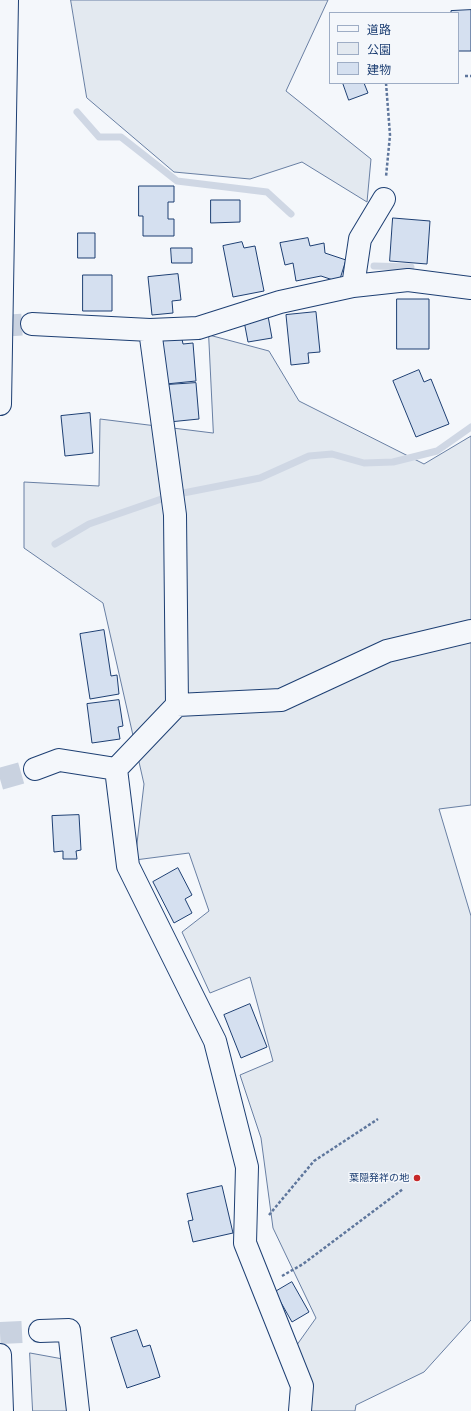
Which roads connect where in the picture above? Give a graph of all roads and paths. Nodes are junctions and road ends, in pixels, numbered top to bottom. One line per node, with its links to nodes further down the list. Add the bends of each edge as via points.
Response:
1 (7, 0): 10 (main road)
2 (465, 76): 3 (path)
3 (471, 76)
4 (386, 84): 5 (path, via 390,135)
5 (384, 199): 6 (main road, via 360,239)
6 (352, 286): 7 (main road, via 408,280); 9 (main road, via 280,302 198,328)
7 (471, 288)
8 (32, 324): 9 (main road)
9 (150, 330): 12 (main road, via 174,515)
10 (0, 404)
11 (471, 631): 12 (main road, via 387,651 281,700)
12 (177, 705): 14 (main road)
13 (35, 769): 14 (main road, via 59,760)
14 (116, 769): 17 (main road, via 128,866 215,1041 247,1167)
15 (378, 1119): 17 (path, via 314,1161)
16 (403, 1189): 18 (path, via 303,1264)
17 (246, 1243): 18 (main road)
18 (263, 1287): 23 (main road, via 302,1386)
19 (40, 1331): 22 (main road, via 69,1330)
20 (0, 1355): 21 (main road)
21 (2, 1411)
22 (78, 1411)
23 (300, 1411)

